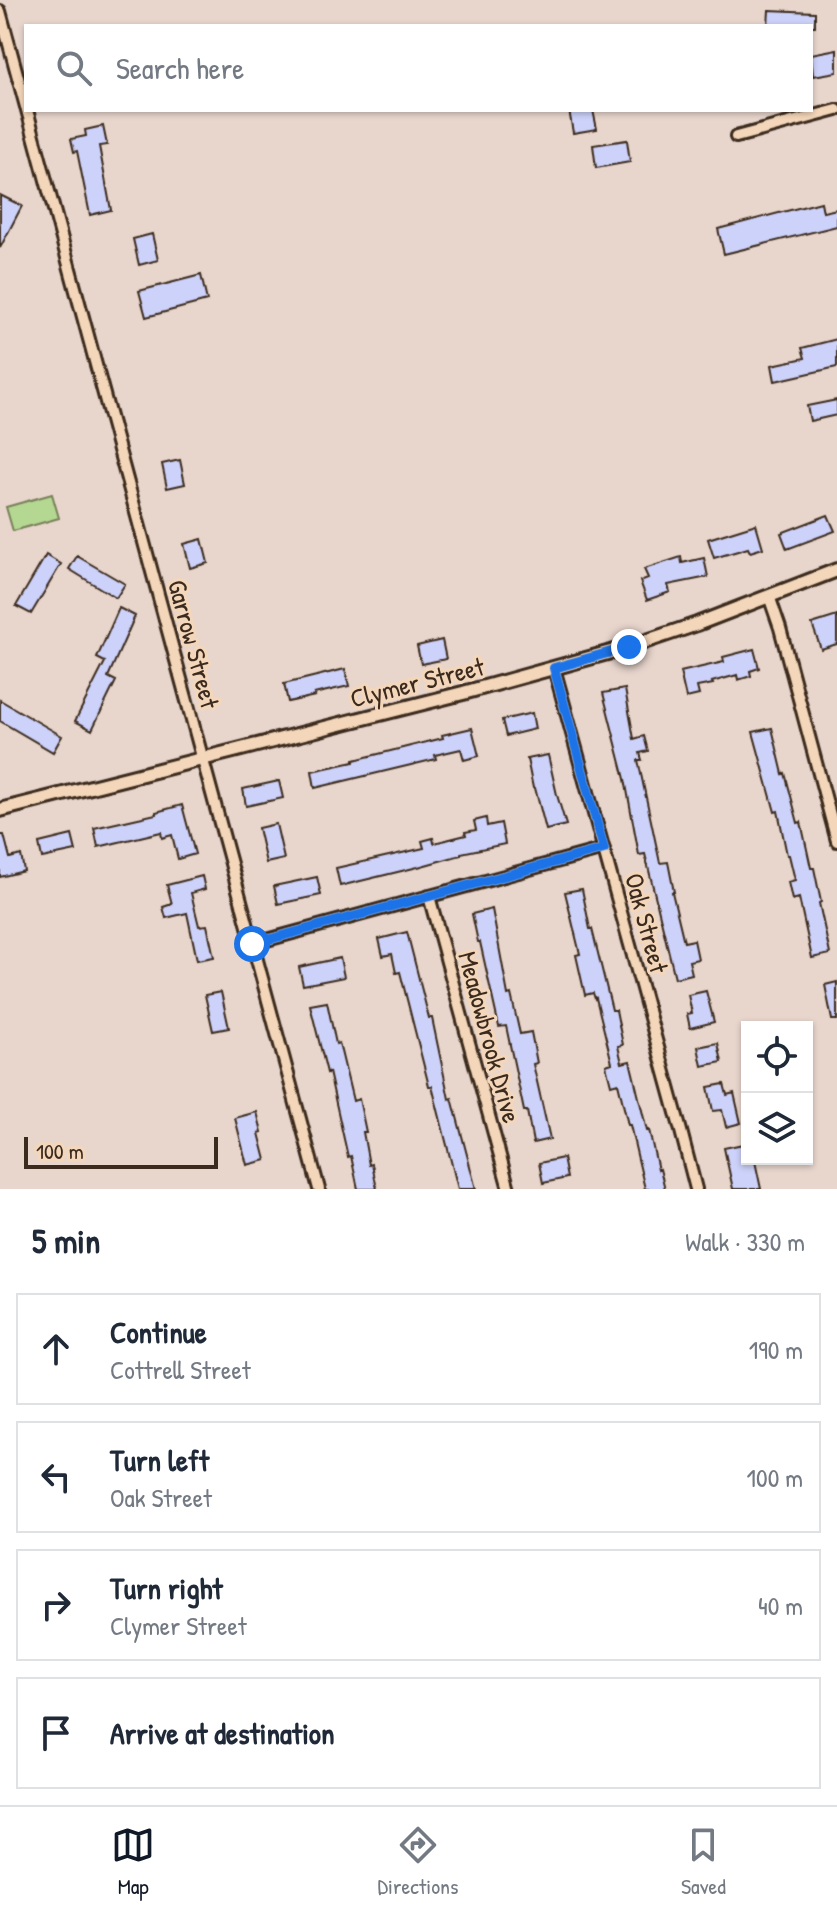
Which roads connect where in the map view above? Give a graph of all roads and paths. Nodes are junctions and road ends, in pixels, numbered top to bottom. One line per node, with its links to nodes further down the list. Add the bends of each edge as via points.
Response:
1 (0, 11): 2 (street, Garrow Street)
2 (24, 101)
3 (837, 110): 5 (street)
4 (27, 112): 9 (street, Garrow Street)
5 (736, 137)
6 (837, 570): 7 (street, Clymer Street)
7 (769, 596): 8 (street, Clymer Street, via 654,639); 11 (street)
8 (554, 668): 9 (street, Clymer Street); 12 (street, Oak Street)
9 (202, 758): 10 (street, Clymer Street); 14 (street, Garrow Street)
10 (0, 810)
11 (837, 841)
12 (604, 849): 13 (street); 17 (street, Oak Street)
13 (429, 896): 14 (street); 16 (street, Meadowbrook Drive)
14 (252, 944): 15 (street, Garrow Street)
15 (319, 1189)
16 (509, 1189)
17 (696, 1189)

